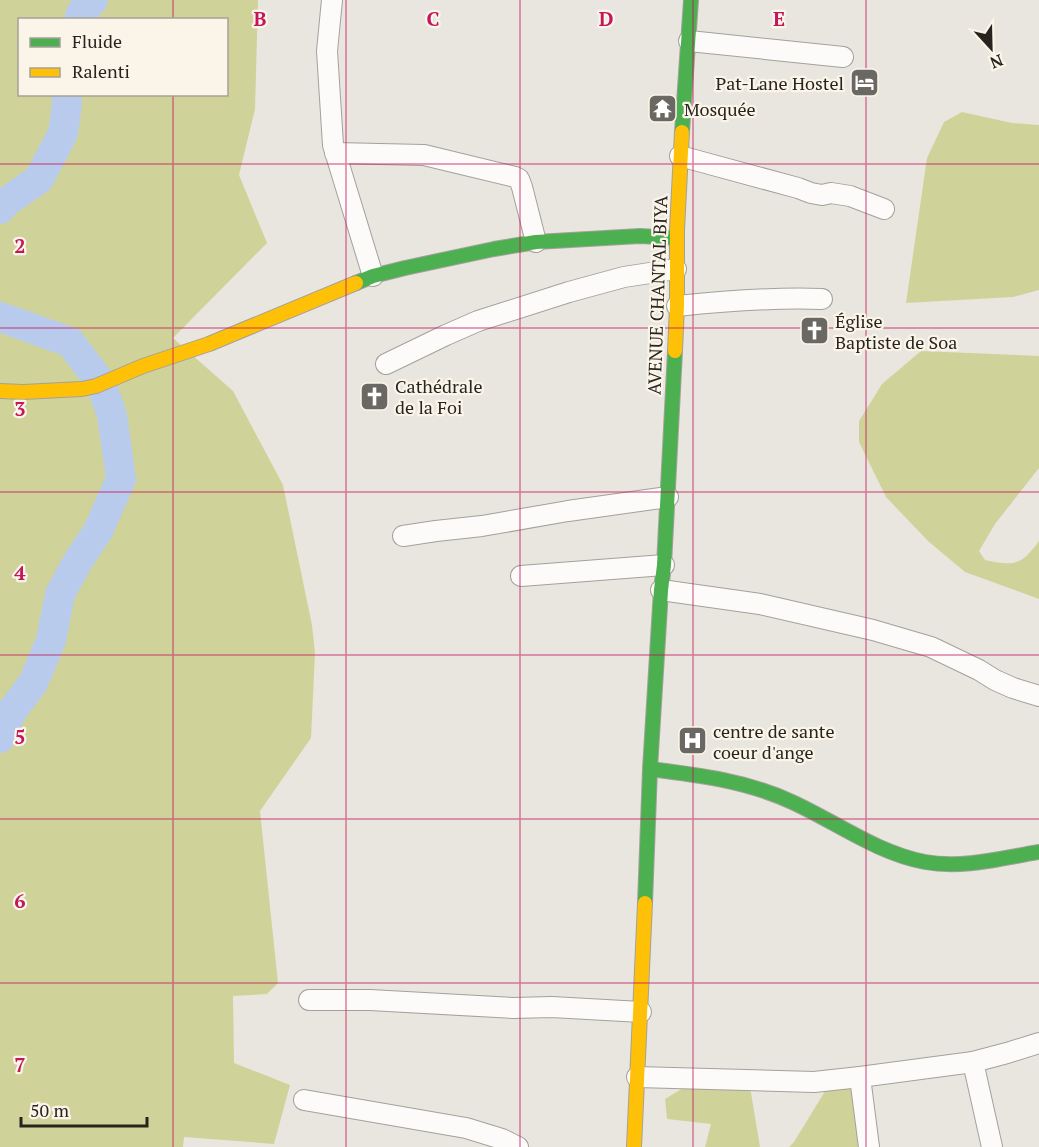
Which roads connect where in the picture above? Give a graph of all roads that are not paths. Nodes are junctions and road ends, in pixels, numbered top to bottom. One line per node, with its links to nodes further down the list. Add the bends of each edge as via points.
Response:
1 (332, 0): 5 (street, via 327,51)
2 (691, 0): 3 (main road, AVENUE CHANTAL BIYA)
3 (689, 41): 4 (street); 6 (main road, AVENUE CHANTAL BIYA)
4 (843, 57)
5 (335, 153): 9 (street, via 424,155 515,177 522,187); 11 (street)
6 (680, 156): 7 (street, via 811,193 850,196); 8 (main road, AVENUE CHANTAL BIYA)
7 (884, 209)
8 (676, 238): 9 (main road, via 640,236); 10 (main road, AVENUE CHANTAL BIYA)
9 (536, 242): 11 (main road)
10 (676, 269): 13 (main road, AVENUE CHANTAL BIYA); 14 (street, via 624,277 478,321)
11 (373, 276): 15 (main road, via 96,386)
12 (822, 299): 13 (street)
13 (677, 306): 16 (main road, AVENUE CHANTAL BIYA)
14 (386, 364)
15 (0, 391)
16 (668, 497): 17 (street); 18 (main road, AVENUE CHANTAL BIYA)
17 (404, 536)
18 (664, 565): 19 (street); 20 (main road, AVENUE CHANTAL BIYA)
19 (521, 576)
20 (661, 590): 21 (street, via 760,604 873,630 931,647 995,680); 22 (main road, AVENUE CHANTAL BIYA)
21 (1039, 696)
22 (650, 770): 23 (main road, via 737,782 810,811 895,854 925,862 954,865); 25 (main road, AVENUE CHANTAL BIYA)
23 (1039, 852)
24 (309, 1000): 25 (street)
25 (641, 1012): 28 (main road, AVENUE CHANTAL BIYA)
26 (1039, 1042): 27 (street)
27 (973, 1062): 29 (street); 34 (street)
28 (638, 1077): 29 (street, via 814,1082); 32 (main road, AVENUE CHANTAL BIYA)
29 (860, 1077): 33 (street)
30 (304, 1100): 31 (street, via 466,1128)
31 (518, 1147)
32 (634, 1147)
33 (869, 1147)
34 (992, 1147)

